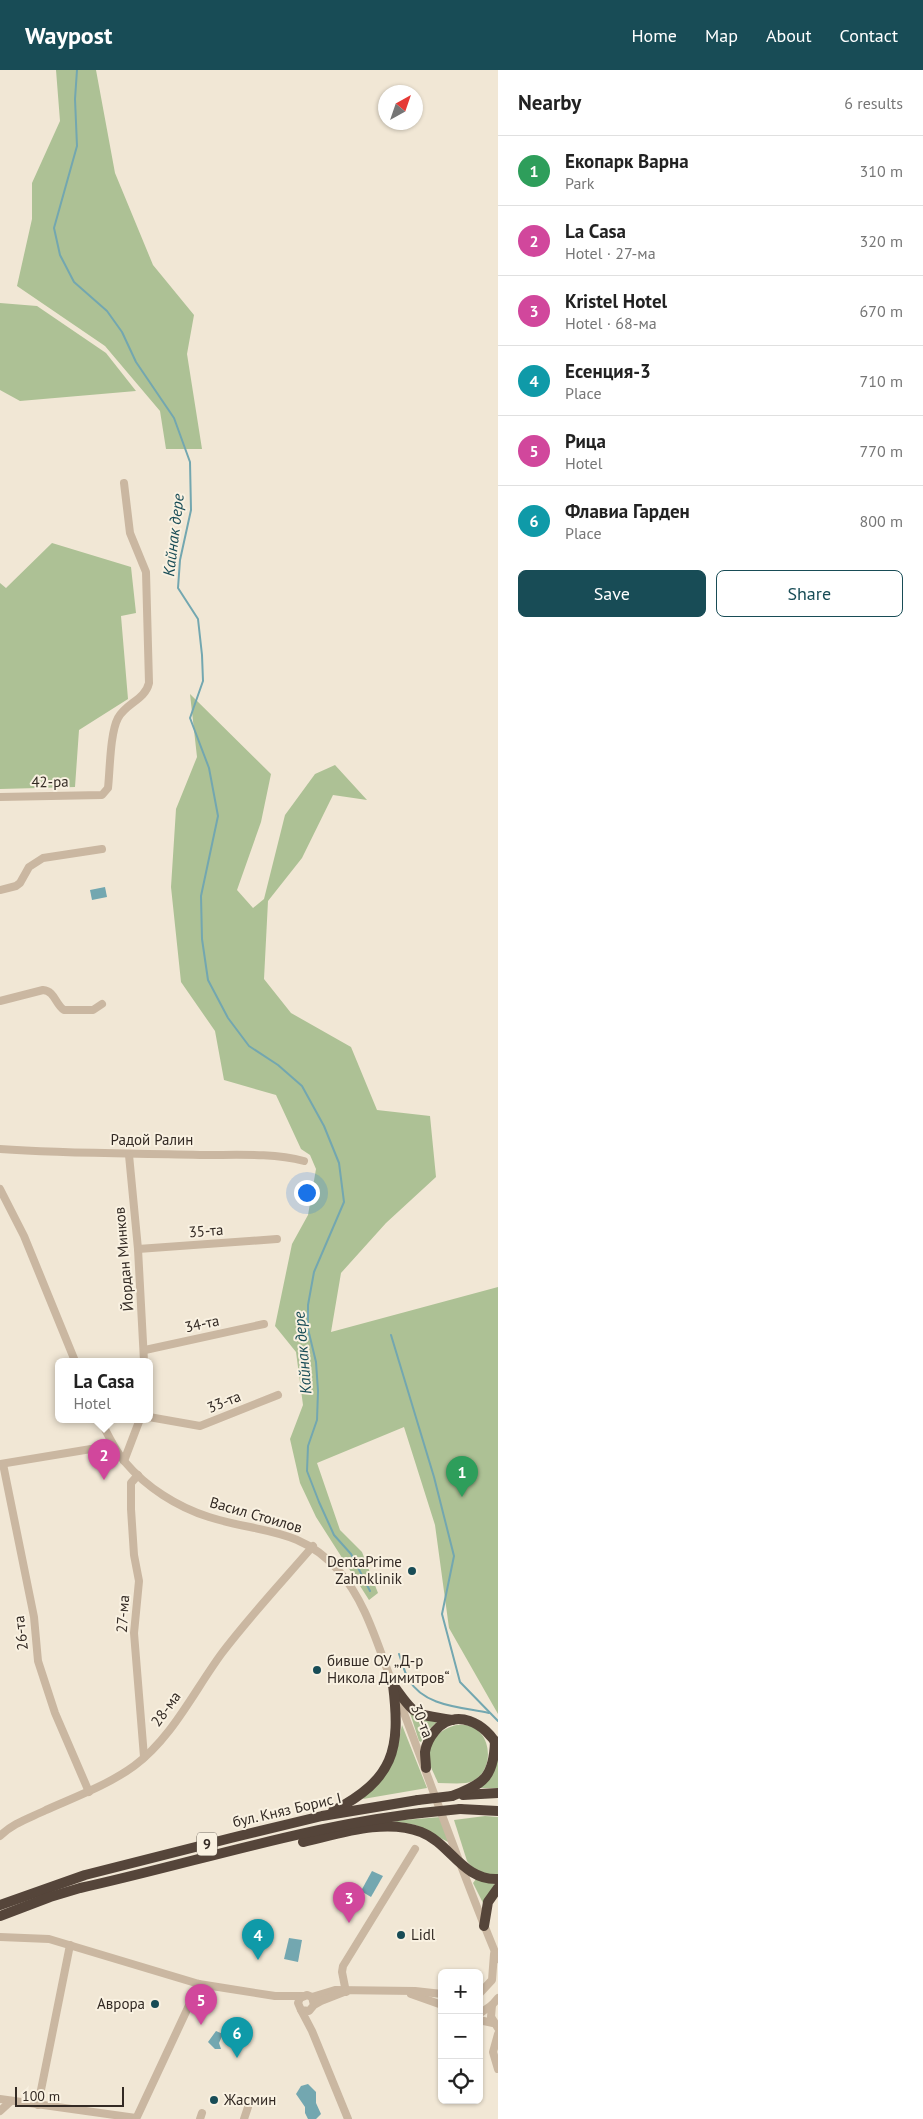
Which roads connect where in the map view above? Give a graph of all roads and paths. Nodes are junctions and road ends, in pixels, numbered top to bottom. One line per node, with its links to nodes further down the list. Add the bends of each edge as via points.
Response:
1 (124, 483): 2 (street, 42-ра, via 130,532 146,572 147,691 118,717 108,788 102,795)
2 (0, 797)
3 (102, 849): 4 (street, via 43,858 29,867 16,886)
4 (0, 890)
5 (0, 1001): 6 (street, via 48,990 64,1010 93,1010)
6 (102, 1004)
7 (0, 1149): 8 (street, Радой Ралин)
8 (129, 1154): 9 (street, Радой Ралин, via 242,1155); 12 (street, Йордан Минков)
9 (304, 1161)
10 (0, 1189): 15 (street, via 24,1236)
11 (277, 1239): 12 (street, 35-та)
12 (138, 1249): 14 (street, Йордан Минков)
13 (264, 1324): 14 (street, 34-та)
14 (145, 1350): 16 (street, Йордан Минков)
15 (74, 1358)
16 (144, 1358)
17 (278, 1395): 18 (street, 33-та, via 200,1426)
18 (153, 1418)
19 (102, 1423): 21 (street, Васил Стоилов)
20 (138, 1423): 22 (street)
21 (112, 1443): 22 (street, Васил Стоилов); 23 (street)
22 (124, 1461): 24 (street, Васил Стоилов)
23 (2, 1464): 31 (street, 26-та, via 34,1617 38,1661 55,1713)
24 (138, 1475): 25 (street, Васил Стоилов, via 185,1508 210,1518 284,1534); 29 (street, 27-ма, via 131,1483 131,1509 139,1581 134,1632)
25 (313, 1546): 26 (street, Васил Стоилов, via 351,1587 367,1617); 29 (street, 28-ма, via 223,1653 166,1734)
26 (393, 1685): 27 (highway, via 417,1714); 30 (street, 30-та); 37 (highway, via 397,1730 386,1764 360,1796)
27 (452, 1720): 28 (highway, via 477,1723 488,1730); 30 (highway, via 430,1736 425,1752)
28 (497, 1744): 33 (highway, via 488,1774 476,1786)
29 (144, 1757): 31 (street, 28-ма)
30 (426, 1768): 40 (street, 30-та)
31 (88, 1792): 38 (street, 28-ма, via 14,1825)
32 (498, 1793): 33 (highway, бул. Княз Борис I / 9)
33 (452, 1796): 37 (highway, бул. Княз Борис I / 9, bridge)
34 (498, 1807): 35 (highway, бул. Княз Борис I / 9)
35 (460, 1808): 36 (highway); 41 (highway, бул. Княз Борис I / 9, bridge, via 341,1826)
36 (498, 1811)
37 (322, 1816): 44 (highway, бул. Княз Борис I / 9, via 110,1868)
38 (0, 1836)
39 (415, 1849): 54 (street, via 343,1966)
40 (461, 1866): 41 (highway, via 428,1835 404,1828 378,1827); 42 (highway, via 479,1876); 46 (street, 30-та)
41 (162, 1870): 45 (highway, бул. Княз Борис I / 9, via 80,1888)
42 (498, 1879)
43 (498, 1888): 46 (highway, via 488,1902)
44 (0, 1905)
45 (0, 1916)
46 (484, 1926): 49 (street, 30-та)
47 (0, 1937): 48 (street, via 49,1939)
48 (70, 1945): 51 (street); 71 (street)
49 (494, 1950): 50 (street, 30-та); 52 (street, via 492,1980)
50 (498, 1959)
51 (199, 1984): 56 (street); 74 (street)
52 (483, 1990)
53 (398, 1991): 54 (street); 55 (street); 60 (street)
54 (346, 1992): 59 (street, via 335,1990)
55 (438, 1994)
56 (275, 1996): 57 (street); 62 (street)
57 (302, 1996): 59 (street, via 307,1995); 62 (street, via 298,2003)
58 (498, 1998): 61 (street)
59 (313, 2004): 62 (street, via 306,2012); 66 (street)
60 (438, 2004)
61 (492, 2005): 63 (street); 65 (street, via 491,2017)
62 (300, 2009): 66 (street)
63 (483, 2011)
64 (483, 2021): 65 (street)
65 (496, 2026)
66 (312, 2031): 76 (street)
67 (498, 2034): 68 (street, via 493,2052)
68 (498, 2069)
69 (0, 2099): 70 (street)
70 (12, 2101): 71 (street); 73 (street)
71 (38, 2105): 74 (street)
72 (248, 2107): 75 (street)
73 (0, 2111)
74 (136, 2118)
75 (244, 2119)
76 (348, 2119)

